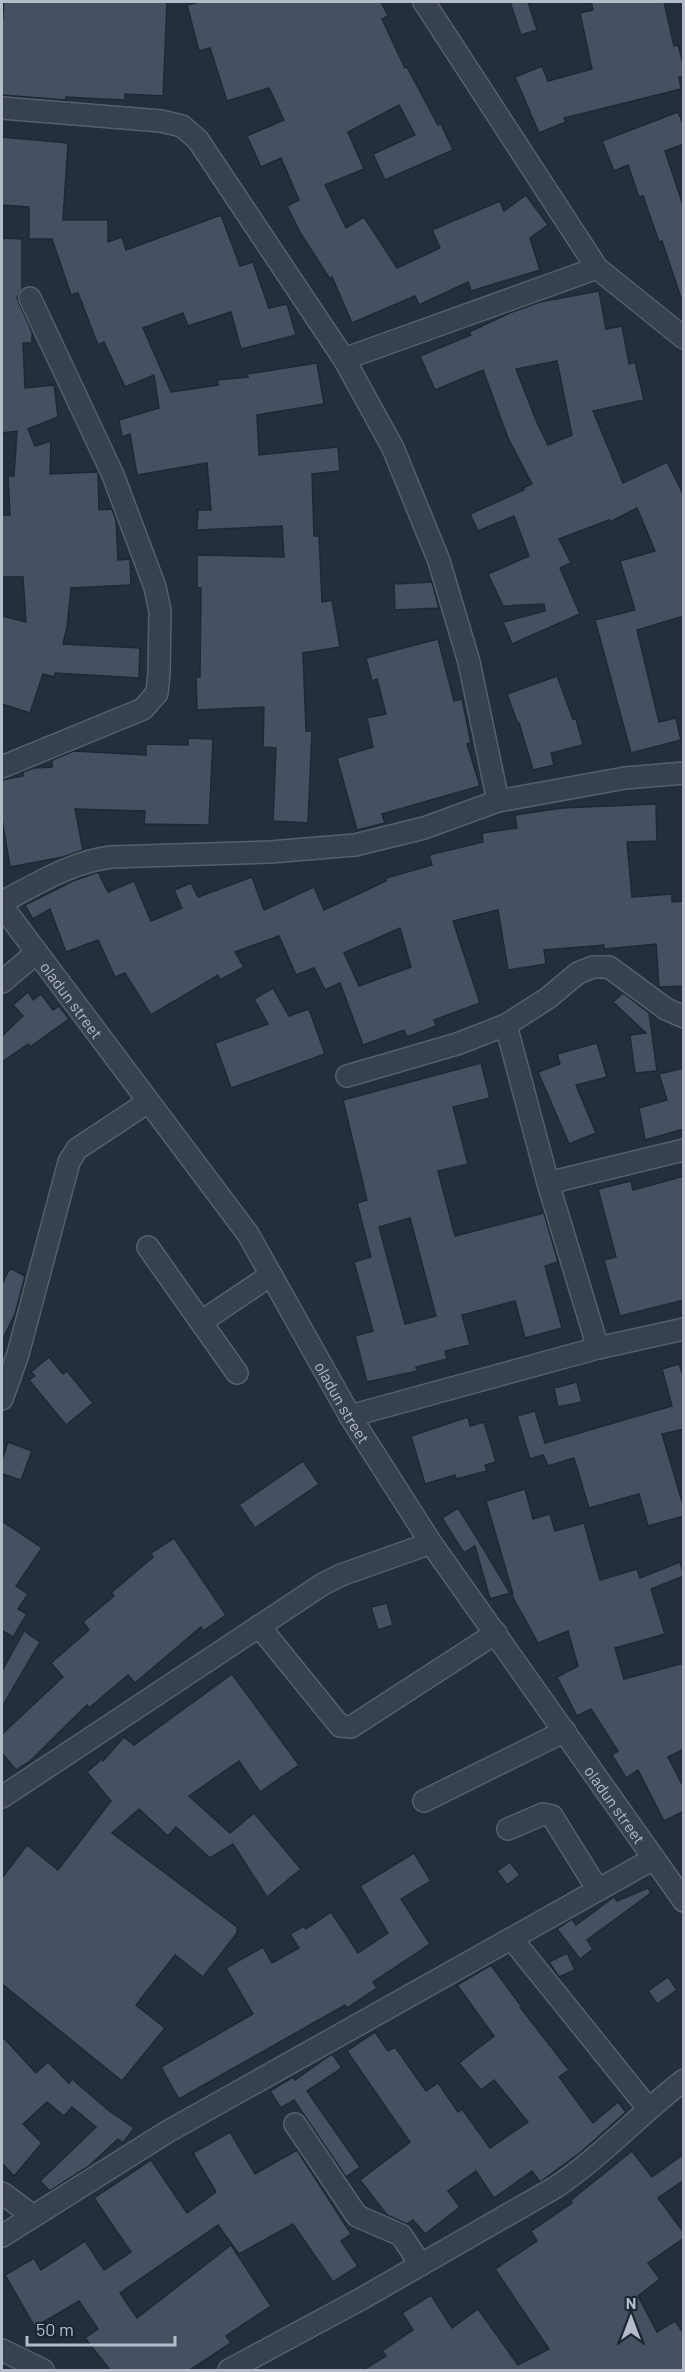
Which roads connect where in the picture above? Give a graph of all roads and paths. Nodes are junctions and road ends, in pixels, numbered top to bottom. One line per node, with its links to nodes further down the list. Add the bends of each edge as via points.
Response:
1 (424, 2): 3 (street)
2 (2, 108): 6 (street, via 182,126 198,140)
3 (597, 268): 5 (street); 6 (street)
4 (30, 298): 7 (street, via 113,475 155,588 160,611 159,673 157,693 143,709)
5 (684, 338)
6 (344, 359): 9 (street, via 393,448 439,561 469,662)
7 (2, 767)
8 (684, 773): 9 (street, via 625,778)
9 (498, 801): 10 (street, via 424,828 355,845 89,860)
10 (2, 904): 11 (street, oladun street)
11 (36, 953): 12 (street); 16 (street, oladun street)
12 (2, 982)
13 (684, 1017): 14 (street, via 666,1009 609,967 593,966)
14 (506, 1025): 15 (street, via 457,1044); 18 (street)
15 (346, 1076)
16 (148, 1102): 20 (street, oladun street, via 248,1234); 25 (street, via 77,1149 69,1162 18,1354)
17 (684, 1150): 18 (street)
18 (548, 1183): 23 (street)
19 (148, 1247): 21 (street)
20 (272, 1275): 21 (street); 26 (street, oladun street)
21 (201, 1322): 24 (street)
22 (684, 1329): 23 (street)
23 (598, 1348): 26 (street)
24 (237, 1373)
25 (2, 1399)
26 (350, 1416): 27 (street, oladun street)
27 (431, 1543): 28 (street, via 341,1575); 29 (street, oladun street)
28 (259, 1626): 29 (street, via 340,1726 351,1727); 31 (street)
29 (496, 1633): 30 (street, oladun street)
30 (565, 1731): 32 (street); 34 (street, oladun street)
31 (2, 1797)
32 (424, 1801)
33 (508, 1830): 35 (street, via 543,1814 552,1816)
34 (653, 1859): 35 (street); 36 (street, oladun street)
35 (598, 1890): 37 (street)
36 (684, 1901)
37 (512, 1939): 39 (street); 42 (street, via 166,2132)
38 (684, 2080): 39 (street)
39 (648, 2109): 44 (street, via 579,2172)
40 (295, 2124): 44 (street, via 357,2216 401,2235)
41 (2, 2193): 42 (street)
42 (33, 2216): 43 (street)
43 (2, 2236)
44 (421, 2265): 47 (street)
45 (2, 2350): 46 (street)
46 (43, 2370)
47 (229, 2370)

